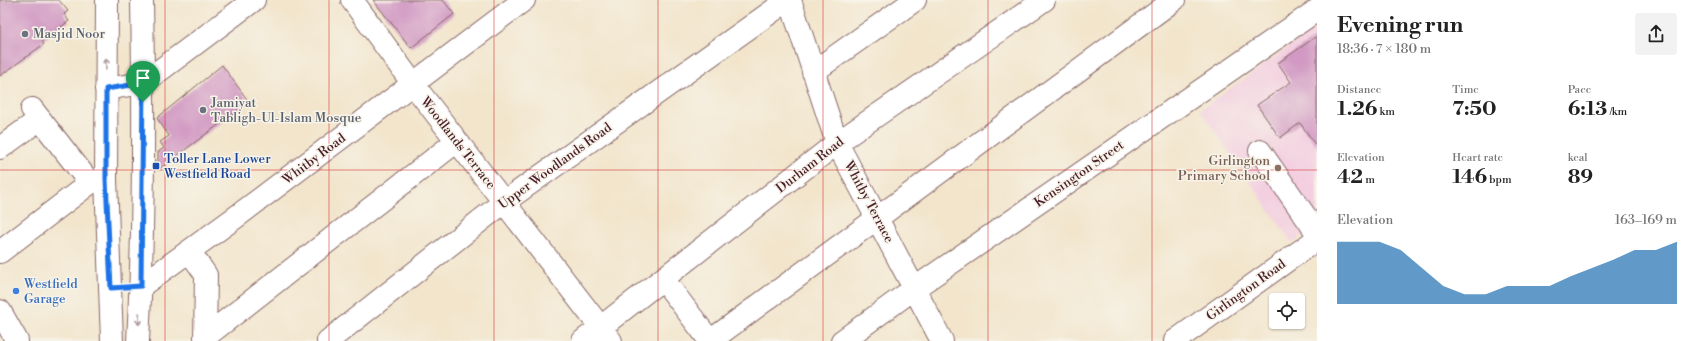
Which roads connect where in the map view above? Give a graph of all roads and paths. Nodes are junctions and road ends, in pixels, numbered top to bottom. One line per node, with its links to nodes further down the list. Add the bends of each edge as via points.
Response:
1 (107, 0): 14 (street, one-way to 1)
2 (142, 0): 12 (street)
3 (254, 0): 12 (street)
4 (352, 0): 13 (street, Woodlands Terrace)
5 (524, 0): 13 (street, Whitby Road)
6 (789, 0): 11 (street, Whitby Terrace); 20 (street, Upper Woodlands Road)
7 (915, 0): 11 (street)
8 (1044, 0): 16 (street, Durham Road)
9 (1174, 0): 21 (street)
10 (1317, 10): 29 (street, Kensington Street)
11 (813, 72): 16 (street, Whitby Terrace)
12 (143, 83): 14 (street); 27 (street)
13 (413, 84): 15 (street, Woodlands Terrace); 25 (street, Whitby Road)
14 (106, 89): 19 (street)
15 (457, 141): 20 (street, Woodlands Terrace); 32 (street)
16 (837, 143): 21 (street, Whitby Terrace); 26 (street, Durham Road)
17 (0, 148): 19 (street, via 36,114)
18 (1260, 151): 22 (street)
19 (98, 181): 24 (street); 28 (street)
20 (504, 202): 31 (street, Woodlands Terrace); 36 (street, Upper Woodlands Road)
21 (877, 218): 29 (street, Whitby Terrace); 37 (street)
22 (1317, 233)
23 (1317, 239): 40 (street, Girlington Road)
24 (0, 252)
25 (190, 252): 27 (street, Whitby Road); 32 (street, via 206,275)
26 (663, 279): 31 (street, Durham Road); 37 (street)
27 (141, 286): 28 (street); 35 (street, one-way to 35)
28 (111, 288): 34 (street)
29 (915, 288): 38 (street, Kensington Street); 39 (street, Whitby Terrace)
30 (0, 311): 33 (street)
31 (598, 337)
32 (205, 339)
33 (17, 341)
34 (112, 341)
35 (138, 341)
36 (328, 341)
37 (710, 341)
38 (842, 341)
39 (942, 341)
40 (1175, 341)

